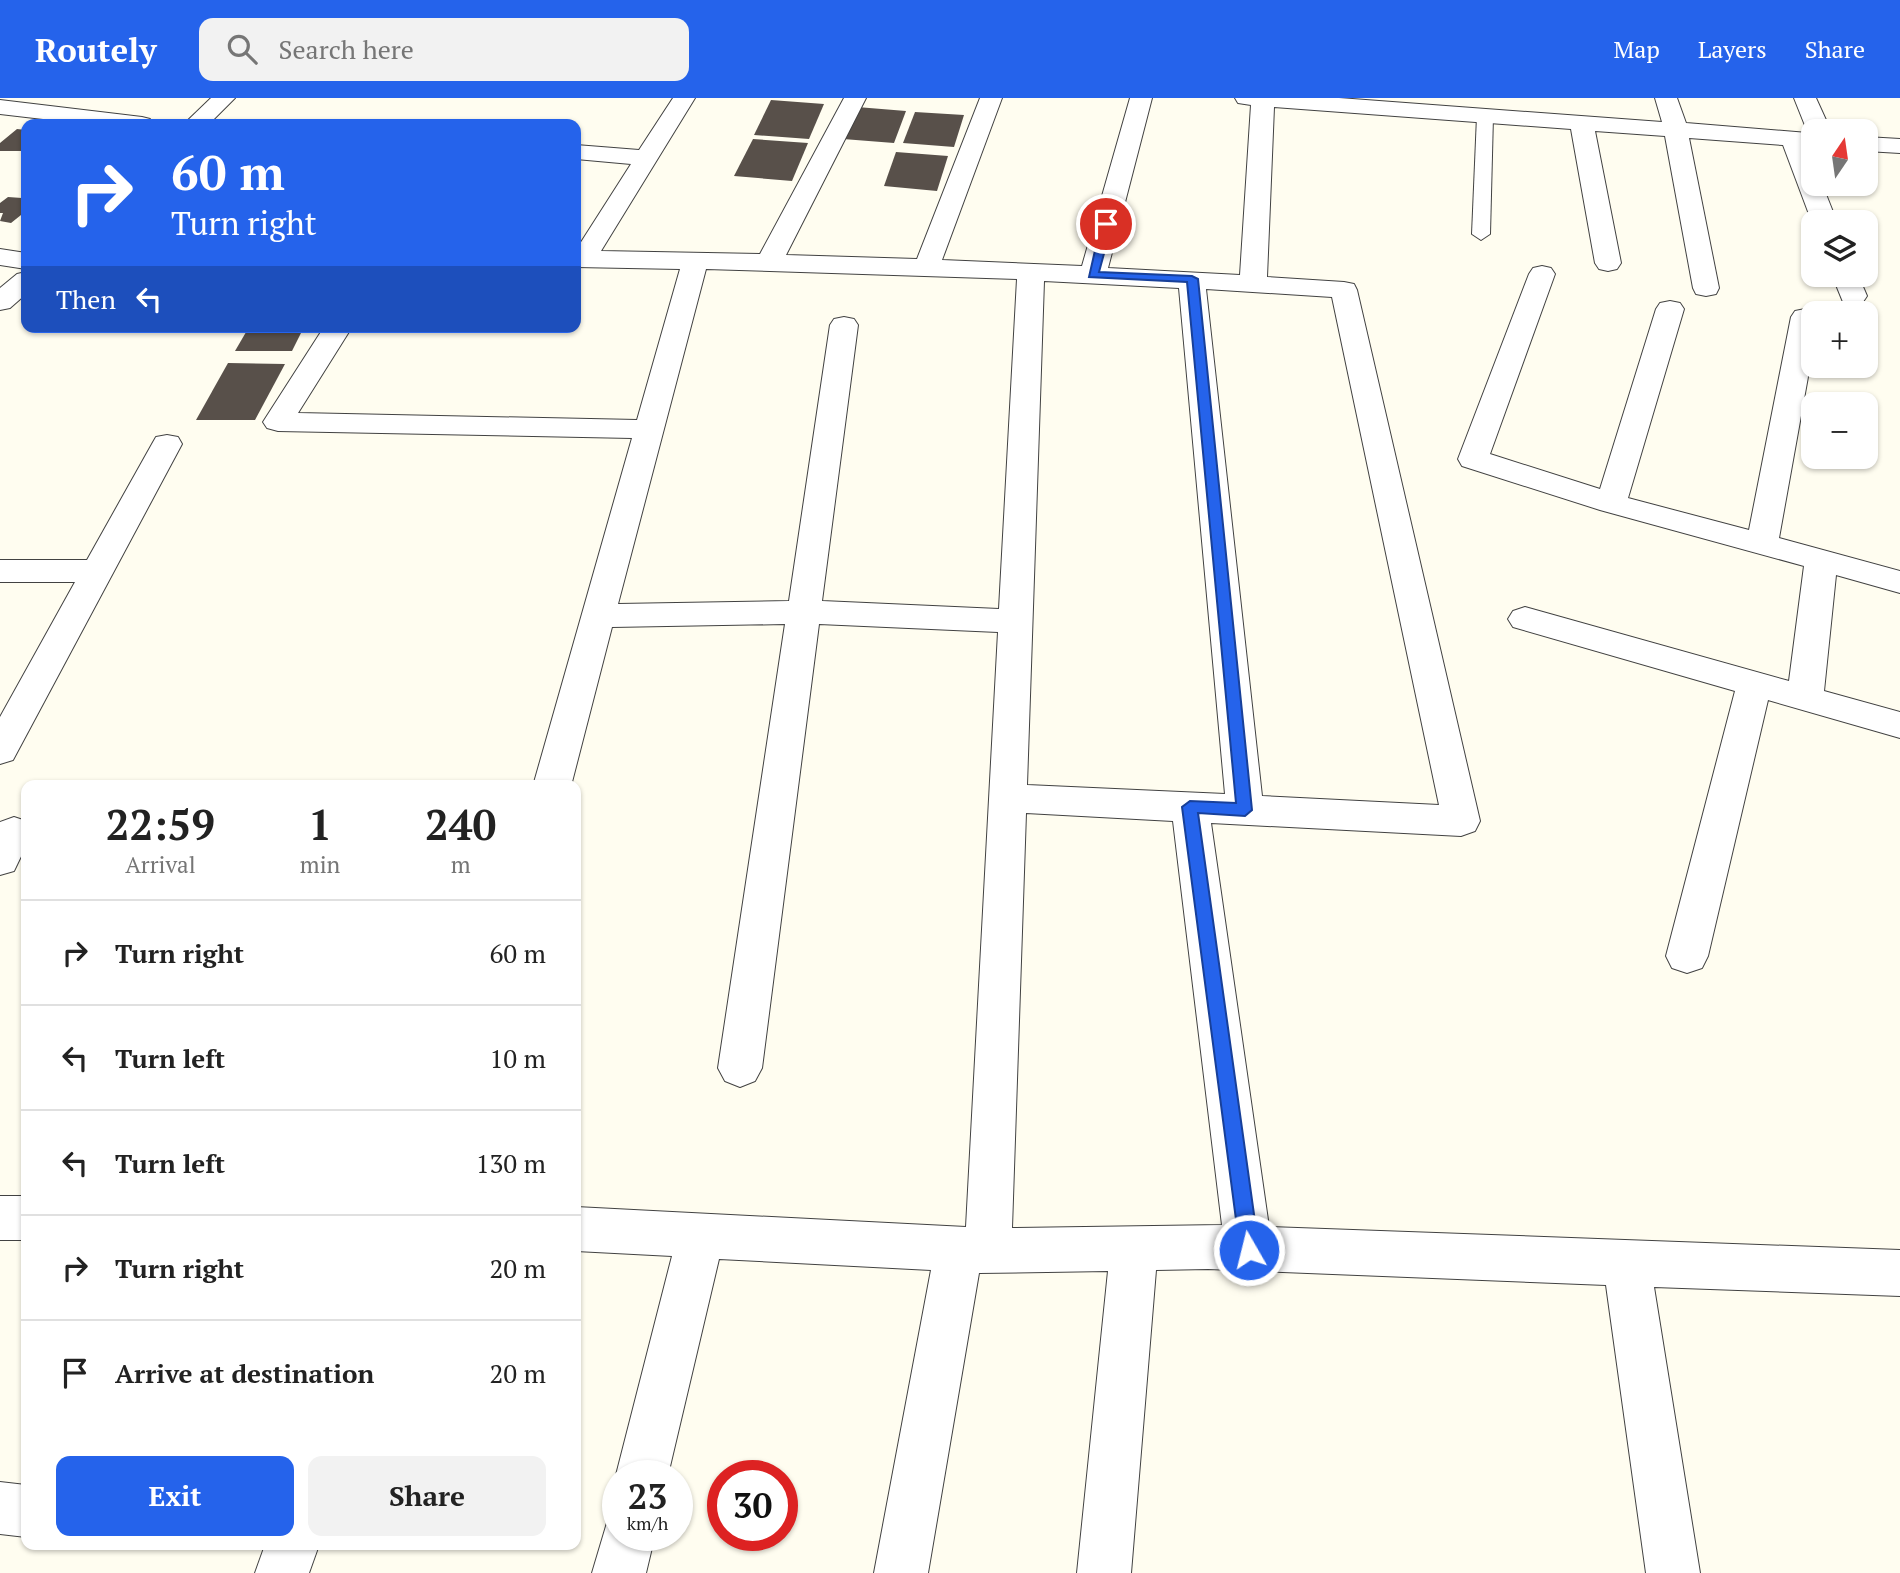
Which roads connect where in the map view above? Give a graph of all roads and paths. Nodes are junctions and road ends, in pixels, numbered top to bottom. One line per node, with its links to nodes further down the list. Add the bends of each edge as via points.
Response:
1 (118, 98): 15 (street)
2 (224, 98): 16 (street)
3 (684, 98): 24 (street)
4 (855, 98): 31 (street)
5 (991, 98): 33 (street)
6 (1141, 98): 36 (street)
7 (1666, 98): 19 (street)
8 (1805, 98): 17 (street)
9 (1255, 99): 10 (street); 39 (street)
10 (1304, 100): 11 (street)
11 (1428, 105): 14 (street)
12 (0, 107): 15 (street)
13 (1552, 109): 14 (street); 18 (street)
14 (1485, 116): 25 (lane)
15 (92, 119)
16 (201, 119)
17 (1814, 119)
18 (1583, 123): 19 (street); 32 (street)
19 (1676, 130): 20 (street); 40 (street)
20 (1801, 139)
21 (1878, 145): 22 (street)
22 (1900, 146)
23 (581, 152): 24 (street)
24 (647, 158): 26 (street)
25 (1481, 234)
26 (581, 256)
27 (0, 257): 29 (street)
28 (581, 259): 30 (street)
29 (21, 260)
30 (695, 261): 31 (street); 46 (street)
31 (769, 263): 33 (street)
32 (1608, 263)
33 (926, 269): 34 (street)
34 (1031, 272): 36 (street); 57 (street)
35 (1542, 274): 48 (street, via 1473,459)
36 (1093, 275): 37 (street)
37 (1192, 279): 39 (street); 66 (street)
38 (21, 284): 41 (street)
39 (1254, 284): 66 (street, via 1344,290 1461,821)
40 (1706, 288)
41 (0, 302)
42 (1671, 309): 48 (street)
43 (844, 325): 54 (street)
44 (334, 333): 46 (street, via 278,422)
45 (1801, 338): 49 (street)
46 (650, 429): 55 (street)
47 (167, 444): 52 (street)
48 (1611, 503): 49 (street)
49 (1762, 544): 50 (street)
50 (1821, 560): 53 (street); 59 (street)
51 (0, 571): 52 (street)
52 (97, 571): 60 (street)
53 (1900, 582)
54 (803, 612): 55 (street); 57 (street); 68 (street)
55 (598, 616): 63 (street)
56 (1525, 619): 58 (street)
57 (1016, 621): 64 (street)
58 (1754, 684): 59 (street); 67 (street)
59 (1805, 698): 61 (street)
60 (13, 701): 62 (street)
61 (1900, 725)
62 (0, 750)
63 (554, 780)
64 (1008, 797): 65 (street); 74 (street)
65 (1190, 807): 66 (street); 75 (street)
66 (1245, 810)
67 (1687, 956)
68 (740, 1068)
69 (0, 1218): 70 (street)
70 (21, 1218)
71 (581, 1229): 72 (street)
72 (701, 1236): 74 (street); 78 (street)
73 (1134, 1249): 74 (street); 75 (street); 84 (street)
74 (974, 1250): 83 (street)
75 (1249, 1250): 76 (street)
76 (1628, 1265): 77 (street); 85 (street)
77 (1900, 1273)
78 (646, 1460)
79 (0, 1507): 80 (street)
80 (21, 1510)
81 (624, 1551): 82 (street)
82 (619, 1573)
83 (901, 1573)
84 (1104, 1573)
85 (1674, 1573)

